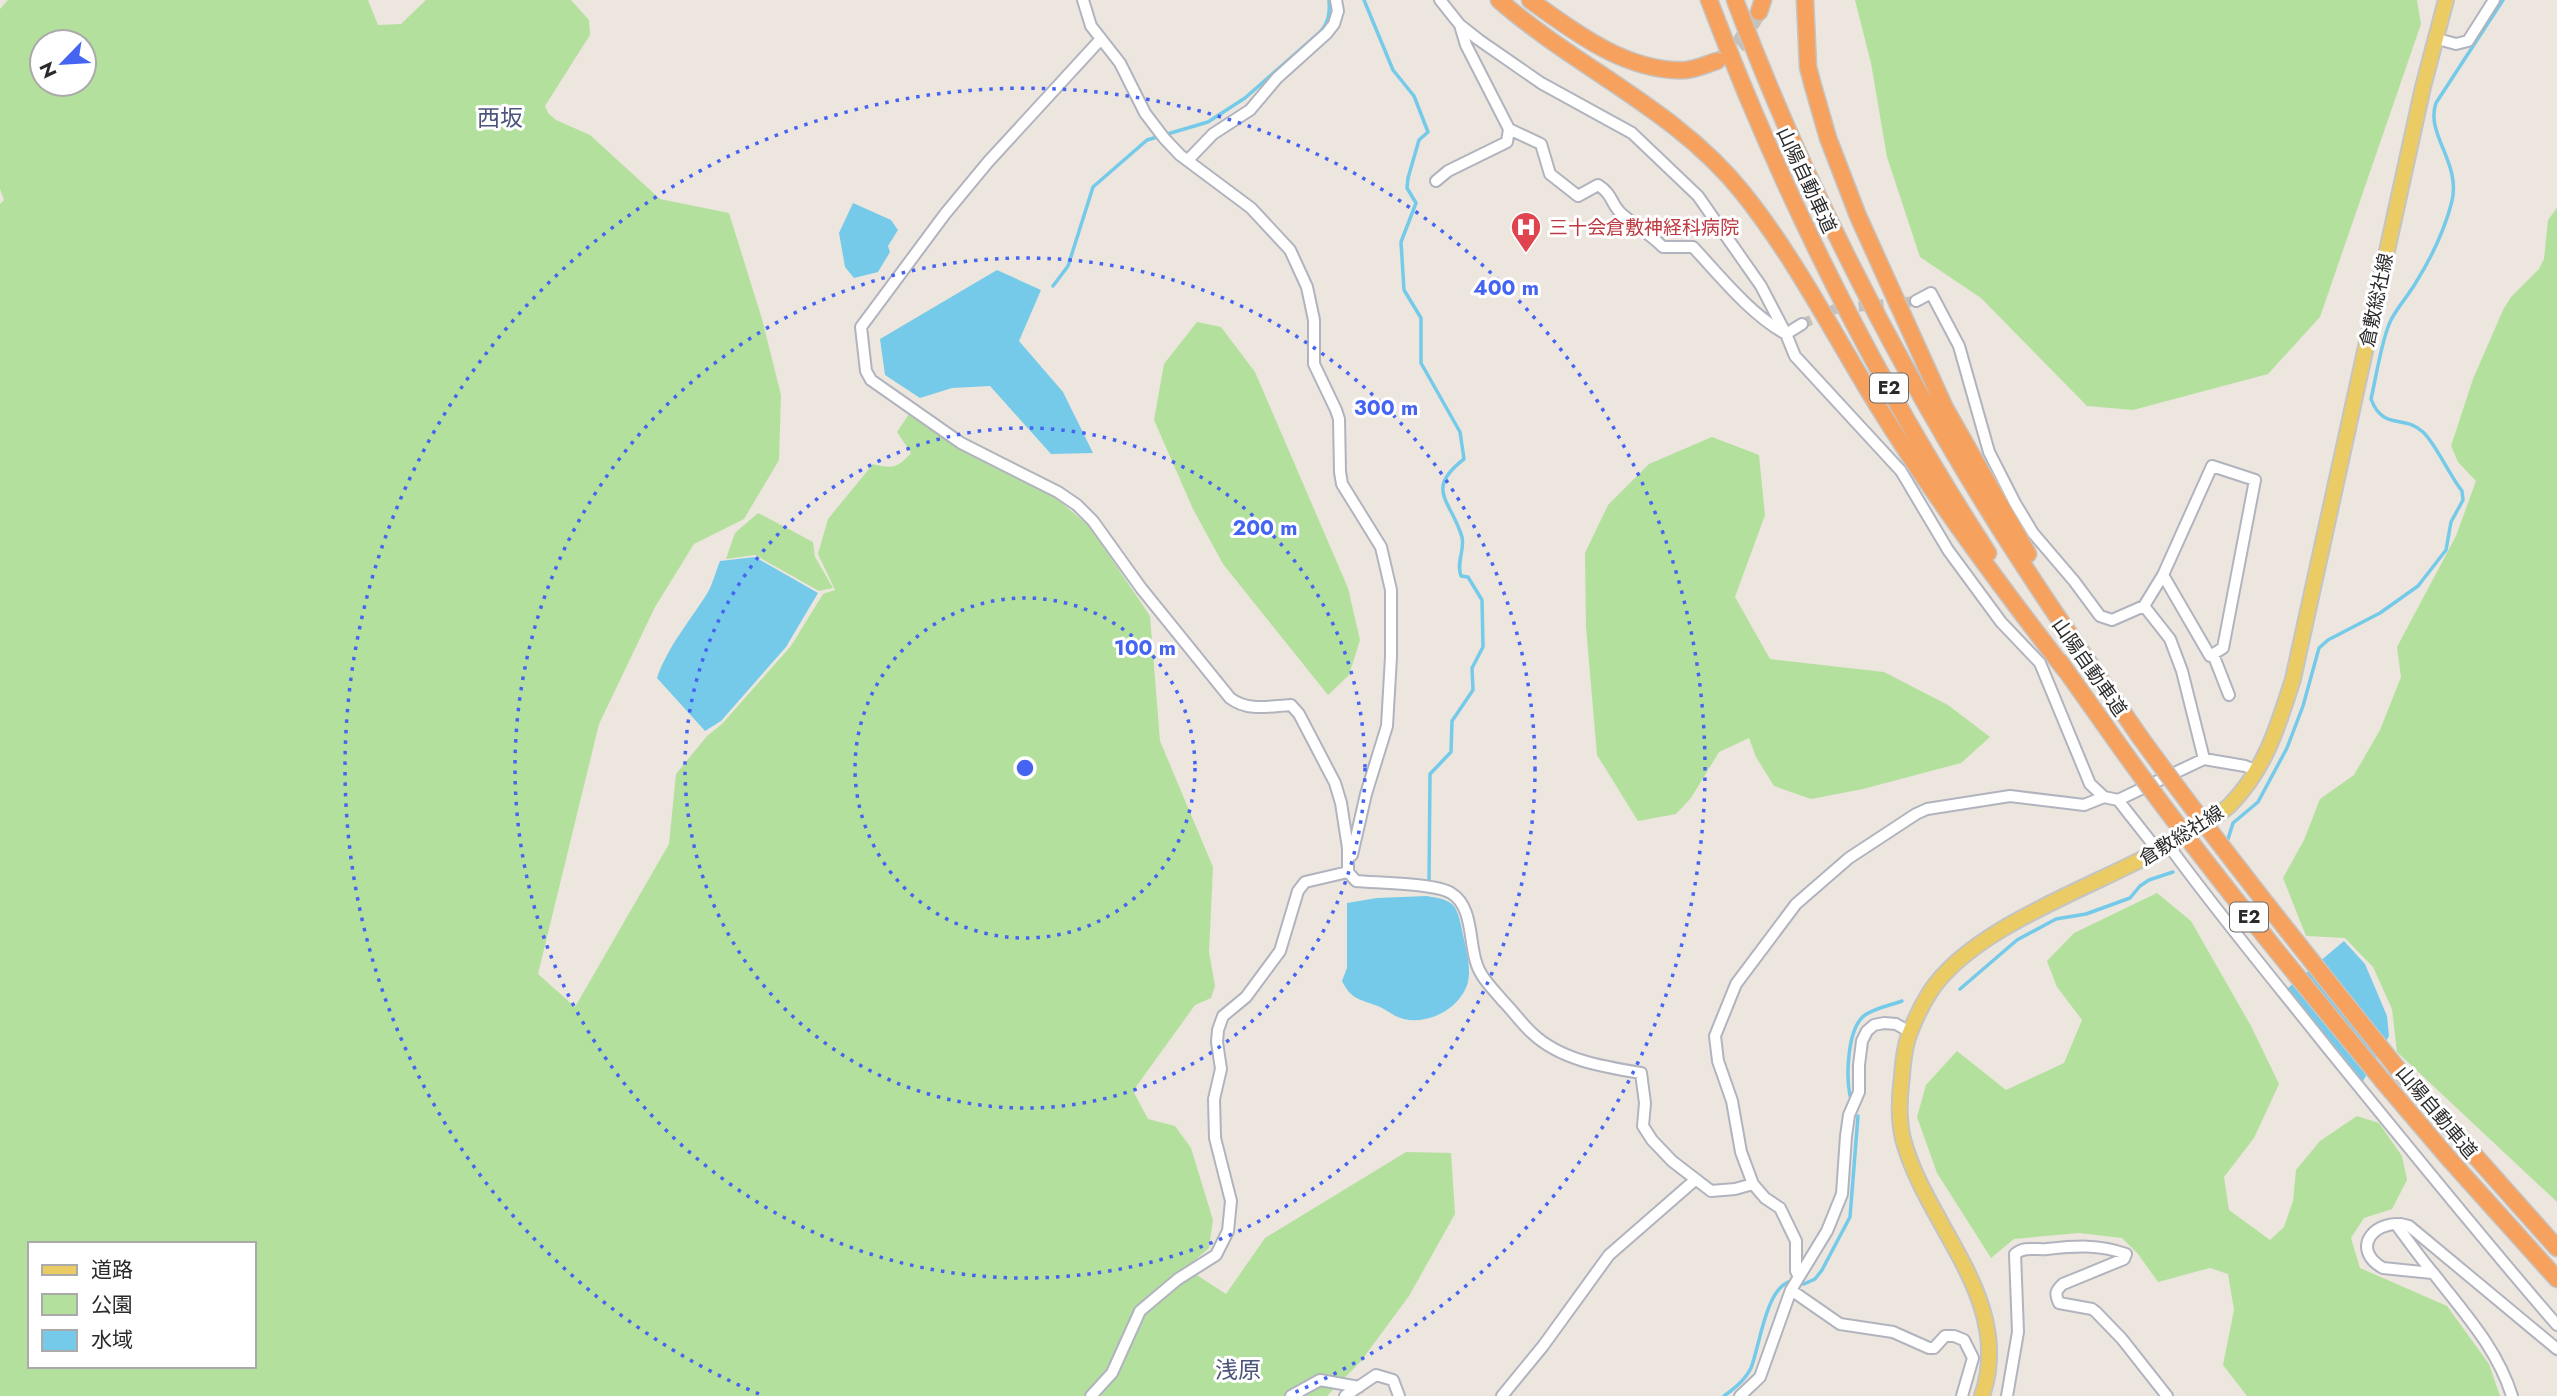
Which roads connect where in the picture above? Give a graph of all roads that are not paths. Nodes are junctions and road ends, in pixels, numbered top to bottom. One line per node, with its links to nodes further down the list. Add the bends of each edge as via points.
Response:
1 (1083, 0): 13 (street)
2 (1336, 0): 16 (street, via 1338,11 1327,33 1250,110 1218,130)
3 (1440, 0): 11 (street)
4 (1499, 0): 25 (highway, via 1544,37 1699,145 1743,193 1969,545)
5 (1530, 0): 14 (highway, via 1611,52 1647,65 1688,70)
6 (1709, 0): 25 (highway, 山陽自動車道 / E2, via 1764,139 1858,331 1964,516)
7 (1735, 0): 24 (highway, 山陽自動車道 / E2, via 1786,130 1879,321 1984,504)
8 (1805, 0): 24 (highway, via 1811,76 1828,138 1858,216 1945,408)
9 (2446, 0): 12 (main road, 倉敷総社線)
10 (2494, 0): 12 (street, via 2468,41 2456,44)
11 (1460, 25): 15 (street); 20 (street, via 1541,83 1642,142 1698,196 1761,286)
12 (2434, 38): 28 (main road, 倉敷総社線, via 2293,679 2271,747)
13 (1100, 40): 16 (street, via 1120,63 1161,135); 32 (street, via 988,162 861,327 866,371 871,380 961,443 1077,505 1238,705 1291,705 1335,783)
14 (1717, 61)
15 (1508, 129): 17 (street, via 1507,142); 20 (street, via 1541,144 1550,174 1578,196 1598,185 1609,192 1620,213 1663,247 1693,247 1773,326)
16 (1188, 160): 32 (street, via 1251,208 1290,250 1307,287 1314,320 1314,364 1339,419 1342,484 1375,534 1387,562 1391,657 1387,726)
17 (1436, 181)
18 (1916, 301): 22 (street, via 1931,293 1959,346 1989,452 2033,533 2100,616 2112,620)
19 (1802, 324): 20 (street)
20 (1787, 334): 29 (street, via 1795,356 1901,471 1948,550 2000,622 2040,663 2090,784)
21 (2163, 575): 22 (street); 23 (street, via 2210,656); 23 (street, via 2212,466 2255,480 2223,648)
22 (2144, 606): 27 (street, via 2171,639)
23 (2213, 654): 26 (street)
24 (2086, 659): 37 (highway, 山陽自動車道 / E2, bridge, via 2276,918 2397,1068)
25 (2066, 671): 39 (highway, 山陽自動車道 / E2, bridge, via 2251,919 2382,1080)
26 (2229, 695)
27 (2204, 760): 28 (street); 30 (street)
28 (2257, 771): 31 (main road, 倉敷総社線, via 2229,805)
29 (2104, 797): 30 (street); 35 (street, via 2084,805 2010,796 1927,809 1849,858 1790,911 1736,984 1715,1037 1741,1152)
30 (2118, 800): 31 (street)
31 (2164, 849): 33 (main road, 倉敷総社線, via 2020,920 1961,958 1930,991); 41 (street)
32 (1348, 872): 34 (street, via 1356,881 1437,889 1459,900 1482,976 1543,1043 1600,1066 1641,1073 1643,1126); 44 (street, via 1305,882 1297,891 1280,951 1246,997 1223,1016 1218,1030 1221,1069 1214,1099 1215,1138 1231,1201 1228,1231 1216,1255 1140,1311 1112,1373)
33 (1910, 1032): 40 (street, via 1884,1023 1874,1025 1862,1041 1860,1092 1849,1115 1842,1194 1827,1231); 51 (main road, 倉敷総社線, via 1898,1104 1903,1138 1927,1199 1983,1307 1989,1362)
34 (1695, 1180): 35 (street, via 1711,1191); 48 (street, via 1609,1255)
35 (1754, 1184): 40 (street, via 1780,1208 1796,1241)
36 (2401, 1224): 38 (street, via 2398,1227); 38 (street, via 2383,1225 2371,1233 2370,1256 2383,1268); 42 (street)
37 (2557, 1248)
38 (2432, 1273): 54 (street, via 2489,1345)
39 (2557, 1279)
40 (1796, 1283): 49 (street, via 1760,1377); 50 (street, via 1840,1324 1893,1332 1929,1348 1945,1336 1964,1340 1973,1357)
41 (2557, 1325)
42 (2557, 1349)
43 (1359, 1387): 45 (street, via 1320,1380); 46 (street); 47 (street, via 1376,1375 1393,1380)
44 (1091, 1396)
45 (1291, 1396)
46 (1345, 1396)
47 (1399, 1396)
48 (1502, 1396)
49 (1740, 1396)
50 (1962, 1396)
51 (1982, 1396)
52 (2007, 1396): 53 (street, via 2018,1332 2015,1254 2023,1248 2087,1245 2126,1254 2124,1259 2063,1284 2057,1289 2059,1303 2096,1312)
53 (2167, 1396)
54 (2512, 1396)

